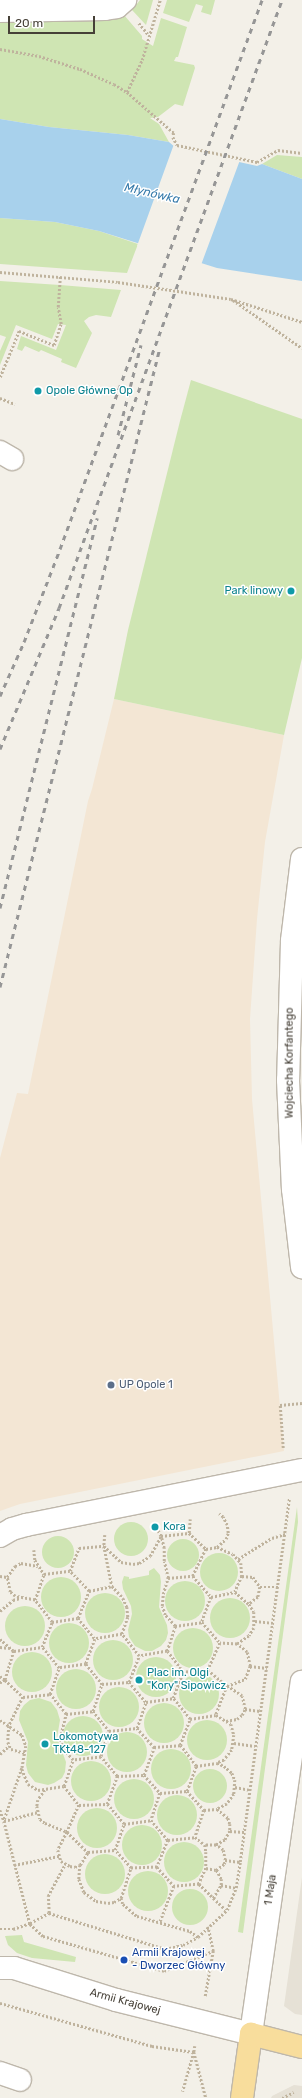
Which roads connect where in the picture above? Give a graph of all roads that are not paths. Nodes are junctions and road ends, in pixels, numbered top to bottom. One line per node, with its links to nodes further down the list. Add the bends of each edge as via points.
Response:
1 (125, 0): 2 (street, via 117,7 106,9)
2 (0, 11)
3 (302, 859): 4 (street, Wojciecha Korfantego, via 292,941 288,1080)
4 (298, 1188): 5 (street, Wojciecha Korfantego)
5 (302, 1267)
6 (302, 1470): 7 (street, via 26,1525)
7 (0, 1536)
8 (302, 1682): 10 (street, 1 Maja)
9 (0, 1968): 10 (street, Armii Krajowej, via 14,1968 116,2000)
10 (251, 2034): 11 (main road); 14 (main road, 1 Maja)
11 (302, 2047)
12 (0, 2073): 13 (street)
13 (20, 2080)
14 (242, 2098)

